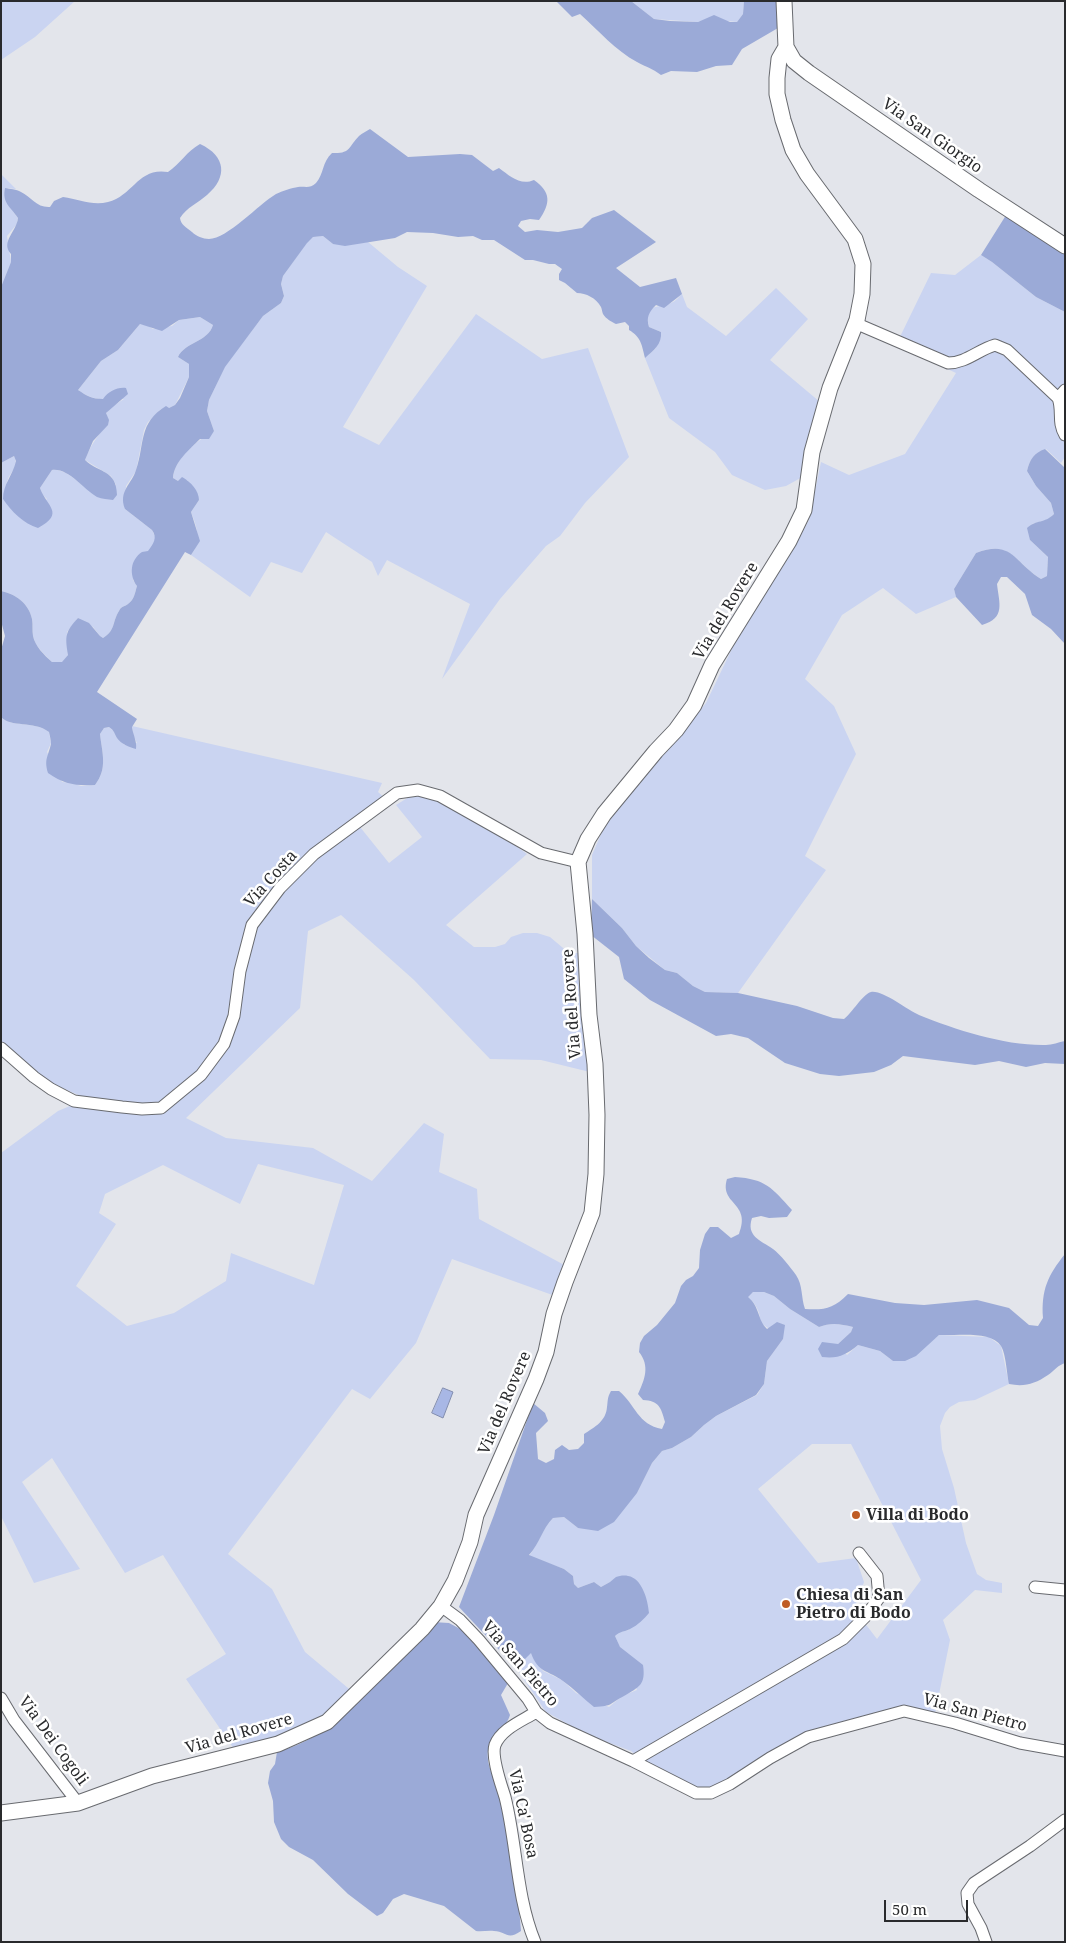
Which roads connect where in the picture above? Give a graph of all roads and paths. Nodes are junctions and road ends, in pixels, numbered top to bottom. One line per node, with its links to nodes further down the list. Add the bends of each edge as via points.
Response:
1 (784, 1): 2 (street)
2 (786, 47): 3 (street, Via San Giorgio, via 794,61 809,73); 4 (street, Via del Rovere, via 779,59 777,94 793,150 855,239 863,264 862,294)
3 (1065, 246)
4 (856, 323): 5 (street, via 948,363 957,363 994,345 1006,350); 7 (street, Via del Rovere, via 830,388 814,443 804,510 789,541 712,665 694,705 604,814)
5 (1063, 398): 6 (street, via 1060,423)
6 (1065, 434)
7 (578, 862): 8 (street, Via Costa, via 541,853 440,796 418,790 397,793 314,854 280,888 252,925 240,971 234,1016 224,1044 201,1075 161,1108 122,1108 74,1101 51,1090); 12 (street, Via del Rovere, via 595,1064 596,1174 592,1213 562,1290 536,1379 476,1515 456,1581)
8 (1, 1048)
9 (859, 1552): 16 (street, via 877,1576 879,1598 842,1639)
10 (1036, 1587): 11 (street)
11 (1065, 1590)
12 (441, 1606): 14 (street, Via San Pietro, via 479,1640); 17 (street, Via del Rovere, via 327,1722 278,1744 152,1776)
13 (1, 1698): 17 (street, Via Dei Cogoli, via 14,1720)
14 (536, 1712): 16 (street, Via San Pietro, via 550,1723); 20 (street, Via Ca' Bosa, via 502,1734 495,1746 495,1761 510,1816 522,1899)
15 (1065, 1750): 16 (street, Via San Pietro, via 1020,1743 955,1723 904,1712 808,1737 712,1793 696,1793)
16 (633, 1761)
17 (78, 1803): 18 (street, Via del Rovere)
18 (1, 1813)
19 (1065, 1820): 21 (street, via 974,1883 968,1893 968,1904)
20 (536, 1942)
21 (986, 1942)

